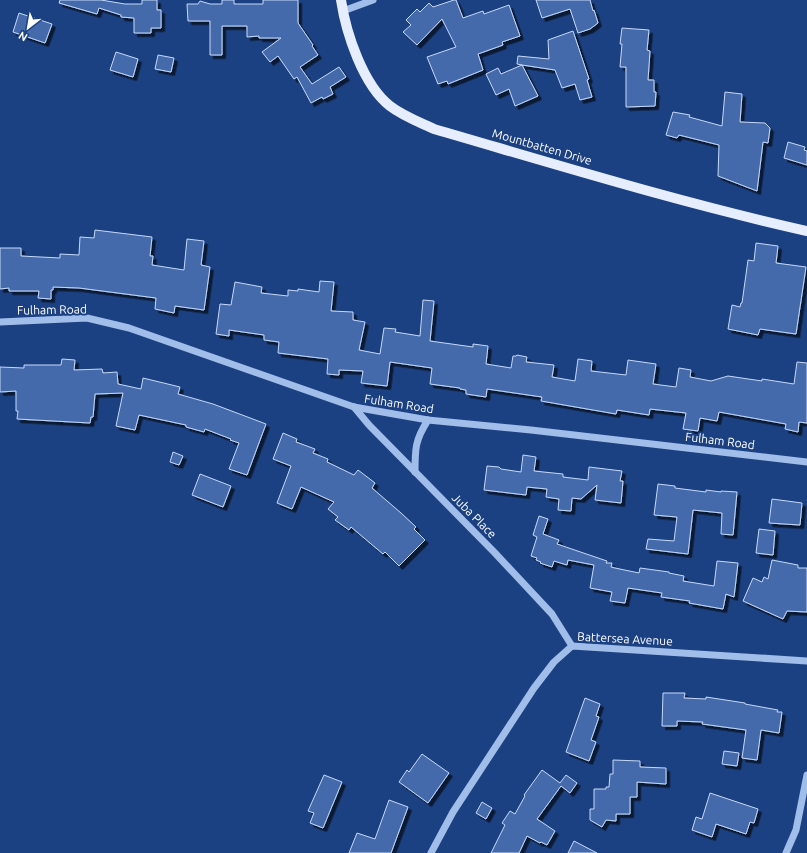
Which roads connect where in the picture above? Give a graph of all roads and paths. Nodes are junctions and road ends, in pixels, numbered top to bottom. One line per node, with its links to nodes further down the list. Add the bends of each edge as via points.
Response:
1 (341, 0): 3 (main road, Mountbatten Drive)
2 (374, 0): 3 (street)
3 (342, 10): 4 (main road, Mountbatten Drive, via 353,50 379,96 418,122 434,129 647,191)
4 (807, 231)
5 (0, 322): 6 (street, Fulham Road, via 87,318 129,328)
6 (354, 407): 7 (street, Fulham Road); 9 (street, Juba Place)
7 (428, 420): 8 (street, Fulham Road); 9 (street, via 417,439)
8 (807, 462)
9 (415, 472): 10 (street, Juba Place, via 552,614)
10 (572, 646): 11 (street, Battersea Avenue); 13 (street, Battersea Avenue, via 554,662 534,688 453,812)
11 (807, 661)
12 (807, 775): 14 (street, via 796,830)
13 (431, 853)
14 (786, 853)

